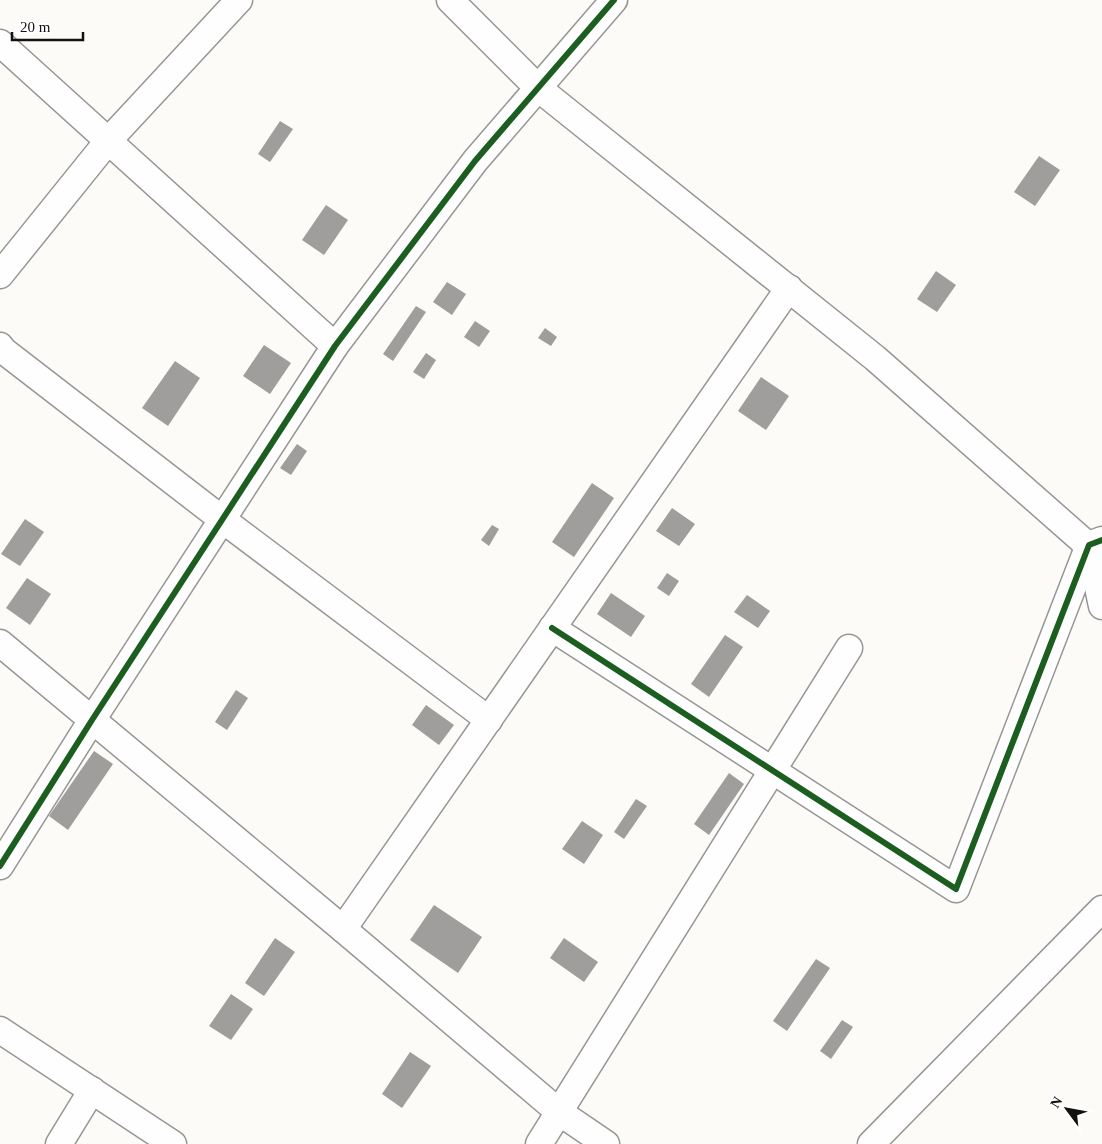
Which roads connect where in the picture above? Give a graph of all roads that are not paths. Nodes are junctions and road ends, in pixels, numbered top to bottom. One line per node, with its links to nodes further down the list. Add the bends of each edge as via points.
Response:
1 (239, 0): 6 (street)
2 (450, 0): 5 (street)
3 (614, 0): 5 (street)
4 (0, 43): 6 (street)
5 (538, 88): 8 (street); 10 (street, via 475,161)
6 (108, 141): 7 (street); 10 (street)
7 (0, 275)
8 (789, 288): 12 (street); 14 (street)
9 (0, 346): 11 (street)
10 (335, 346): 11 (street)
11 (223, 520): 17 (street); 18 (street)
12 (1098, 548): 13 (street); 19 (street, via 956,889)
13 (1102, 606)
14 (552, 628): 18 (street); 19 (street)
15 (0, 643): 17 (street)
16 (849, 648): 19 (street)
17 (92, 720): 20 (street); 22 (street)
18 (489, 720): 22 (street)
19 (772, 771): 25 (street)
20 (0, 866)
21 (1102, 909): 30 (street)
22 (343, 929): 25 (street)
23 (0, 1030): 24 (street)
24 (92, 1090): 26 (street); 27 (street)
25 (559, 1112): 28 (street); 29 (street)
26 (59, 1144)
27 (173, 1144)
28 (539, 1144)
29 (606, 1144)
30 (870, 1144)

